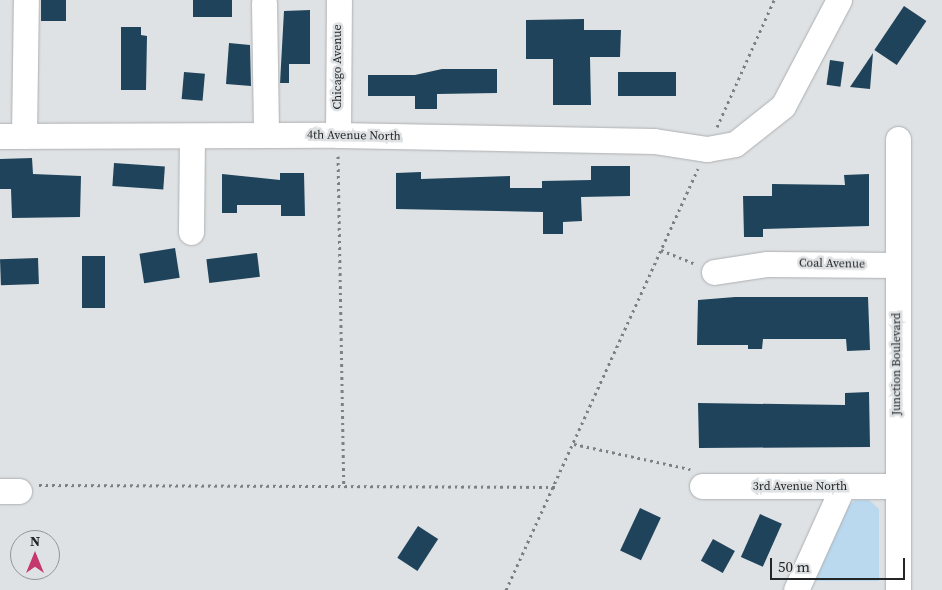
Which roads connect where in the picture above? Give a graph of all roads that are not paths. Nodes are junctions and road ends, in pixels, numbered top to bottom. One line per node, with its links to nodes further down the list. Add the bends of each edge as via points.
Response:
1 (339, 0): 6 (street, Chicago Avenue)
2 (838, 0): 6 (street, 4th Avenue North, via 783,106 735,144 707,149 654,141)
3 (26, 1): 7 (street)
4 (264, 3): 5 (street)
5 (266, 135): 6 (street, 4th Avenue North); 8 (street, 4th Avenue North)
6 (338, 135)
7 (12, 136): 8 (street, 4th Avenue North)
8 (192, 136): 10 (street)
9 (898, 138): 11 (street, Junction Boulevard)
10 (191, 232)
11 (898, 265): 12 (street, Coal Avenue, via 767,264); 14 (street, Junction Boulevard)
12 (714, 272)
13 (702, 486): 15 (street, 3rd Avenue North)
14 (897, 486): 15 (street, 3rd Avenue North); 17 (street, Junction Boulevard)
15 (842, 488): 16 (street)
16 (796, 590)
17 (898, 590)

